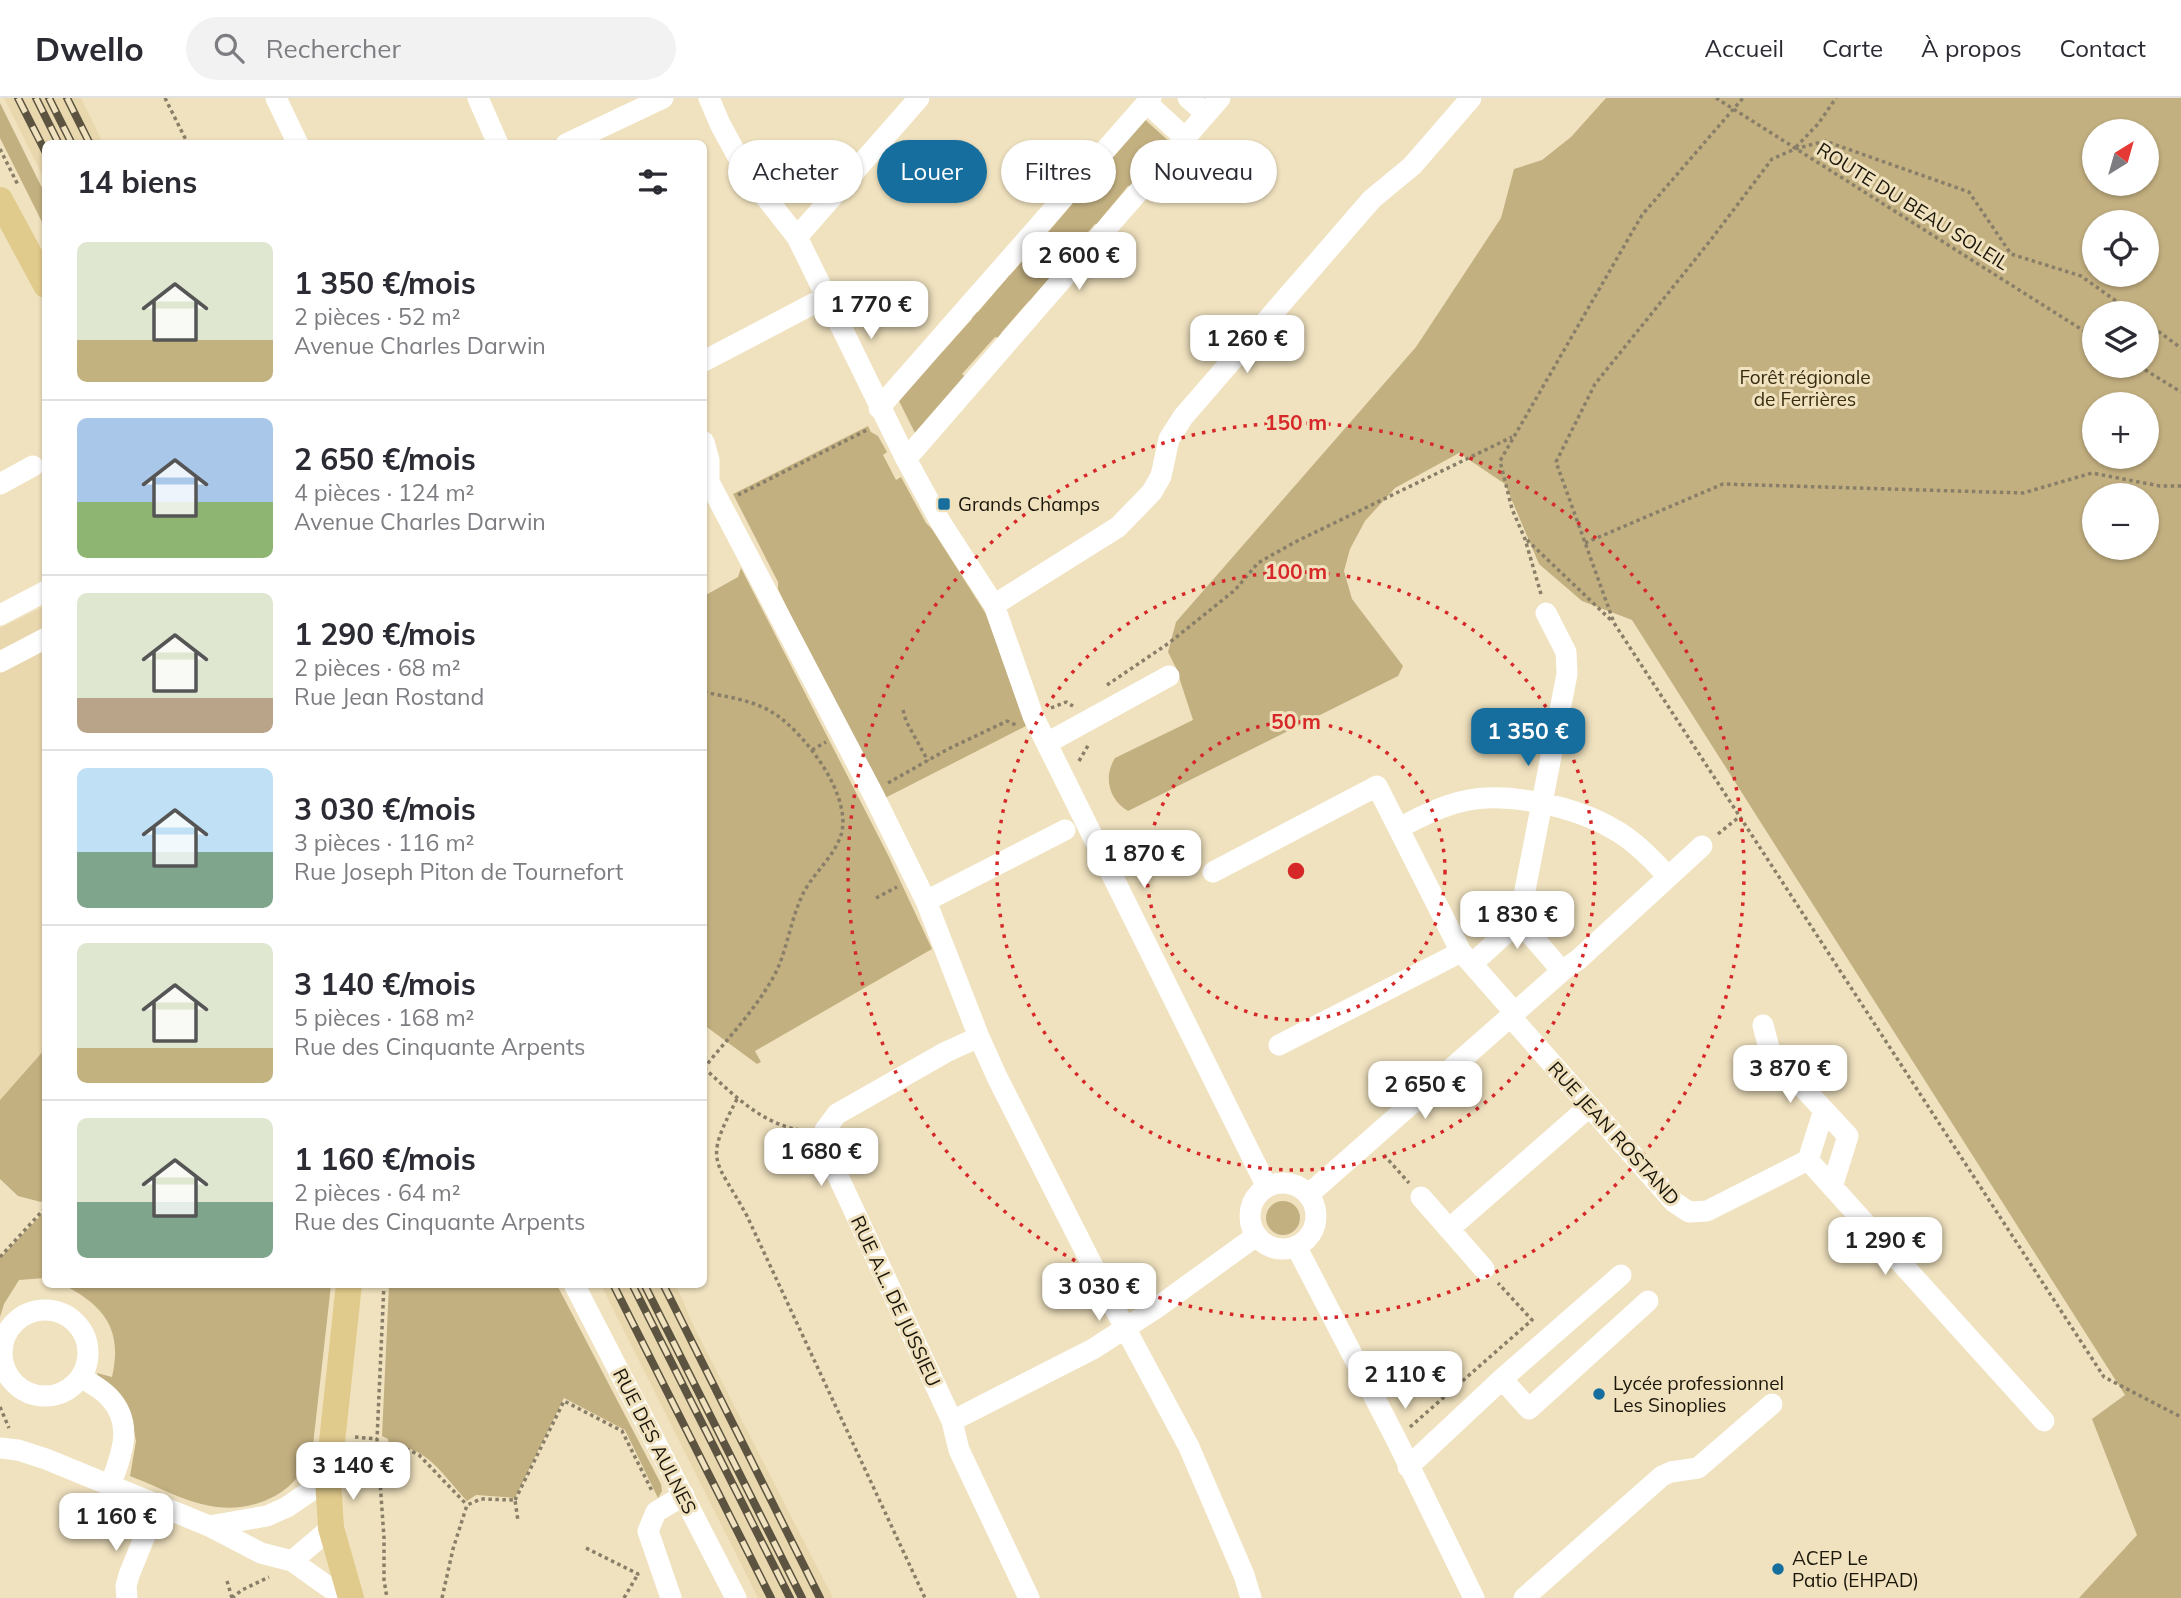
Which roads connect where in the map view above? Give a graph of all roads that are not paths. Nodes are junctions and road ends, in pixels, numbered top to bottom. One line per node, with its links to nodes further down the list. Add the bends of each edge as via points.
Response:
1 (276, 98): 11 (street)
2 (478, 98): 12 (street)
3 (663, 98): 13 (street)
4 (709, 98): 16 (street, via 746,172)
5 (919, 98): 16 (street)
6 (1188, 98): 9 (street)
7 (1471, 98): 29 (street, via 1412,166 1372,199 1183,417 1169,439 1153,492 1118,527)
8 (1149, 100): 10 (street); 21 (street)
9 (1213, 106): 10 (street)
10 (1185, 138): 23 (street)
11 (296, 140)
12 (496, 140)
13 (574, 140)
14 (0, 200): 15 (main road)
15 (13, 224): 17 (main road); 18 (main road)
16 (797, 237): 19 (street)
17 (42, 278)
18 (42, 293)
19 (826, 297): 20 (street); 21 (street)
20 (707, 359)
21 (874, 414): 23 (street)
22 (707, 453): 25 (street)
23 (906, 459): 29 (street)
24 (33, 466): 26 (street)
25 (707, 476)
26 (0, 484)
27 (707, 486): 42 (street)
28 (42, 593): 31 (street)
29 (994, 605): 35 (street, via 1022,724)
30 (1546, 613): 36 (street, via 1566,652 1567,674)
31 (0, 615)
32 (42, 640): 33 (street)
33 (0, 662)
34 (1169, 676): 35 (street)
35 (1047, 743): 53 (street)
36 (1543, 804): 37 (street, via 1507,798 1466,801 1429,812); 41 (street, via 1582,813 1616,830); 43 (street)
37 (1399, 828): 40 (street, RUE JEAN ROSTAND, via 1377,786); 44 (street, RUE JEAN ROSTAND)
38 (1065, 830): 42 (street)
39 (1702, 846): 41 (street)
40 (1213, 872)
41 (1668, 876): 45 (street)
42 (926, 901): 48 (street)
43 (1519, 921): 44 (street); 45 (street)
44 (1467, 958): 46 (street, RUE JEAN ROSTAND); 49 (street)
45 (1562, 971): 46 (street)
46 (1512, 1014): 50 (street, RUE JEAN ROSTAND); 55 (street)
47 (1763, 1025): 51 (street, via 1770,1052)
48 (979, 1037): 65 (street); 69 (street, RUE A.L. DE JUSSIEU, via 837,1115 825,1130 823,1143)
49 (1279, 1045)
50 (1590, 1106): 52 (street, RUE JEAN ROSTAND, via 1674,1202 1689,1212 1707,1211); 57 (street)
51 (1824, 1110): 52 (street); 54 (street, via 1848,1136)
52 (1808, 1160): 54 (street)
53 (1267, 1187): 55 (street, via 1283,1183); 58 (street, via 1258,1194 1250,1213)
54 (1832, 1187): 70 (street)
55 (1308, 1195): 59 (street, via 1315,1220 1306,1240)
56 (1421, 1197): 57 (street)
57 (1449, 1230): 60 (street)
58 (1256, 1236): 59 (street, via 1270,1247); 65 (street)
59 (1296, 1247): 72 (street)
60 (1484, 1269)
61 (1621, 1275): 67 (street)
62 (349, 1288): 73 (main road)
63 (576, 1288): 75 (street, RUE DES AULNES)
64 (1648, 1301): 67 (street, via 1529,1409)
65 (1126, 1328): 69 (street); 86 (street, via 1189,1447)
66 (81, 1377): 66 (street, via 89,1348 76,1322 64,1313 34,1311 10,1328 2,1354 5,1368 21,1388 47,1396 72,1387); 74 (street, via 109,1397 121,1416 125,1445)
67 (1502, 1379): 72 (street)
68 (1772, 1404): 88 (street, via 1698,1468 1662,1476)
69 (952, 1421): 85 (street, RUE A.L. DE JUSSIEU, via 960,1450)
70 (2044, 1421)
71 (0, 1448): 74 (street, via 46,1459)
72 (1408, 1467): 87 (street)
73 (328, 1479): 77 (street, via 267,1516); 78 (main road)
74 (110, 1486): 76 (street)
75 (684, 1495): 83 (street, via 656,1512 648,1531); 84 (street, RUE DES AULNES)
76 (158, 1506): 77 (street); 80 (street, via 129,1575)
77 (209, 1526): 79 (street, via 261,1553)
78 (331, 1528): 79 (street); 82 (main road)
79 (292, 1561): 81 (street)
80 (127, 1598)
81 (344, 1598)
82 (351, 1598)
83 (671, 1598)
84 (736, 1598)
85 (1029, 1598)
86 (1251, 1598)
87 (1474, 1598)
88 (1524, 1598)

